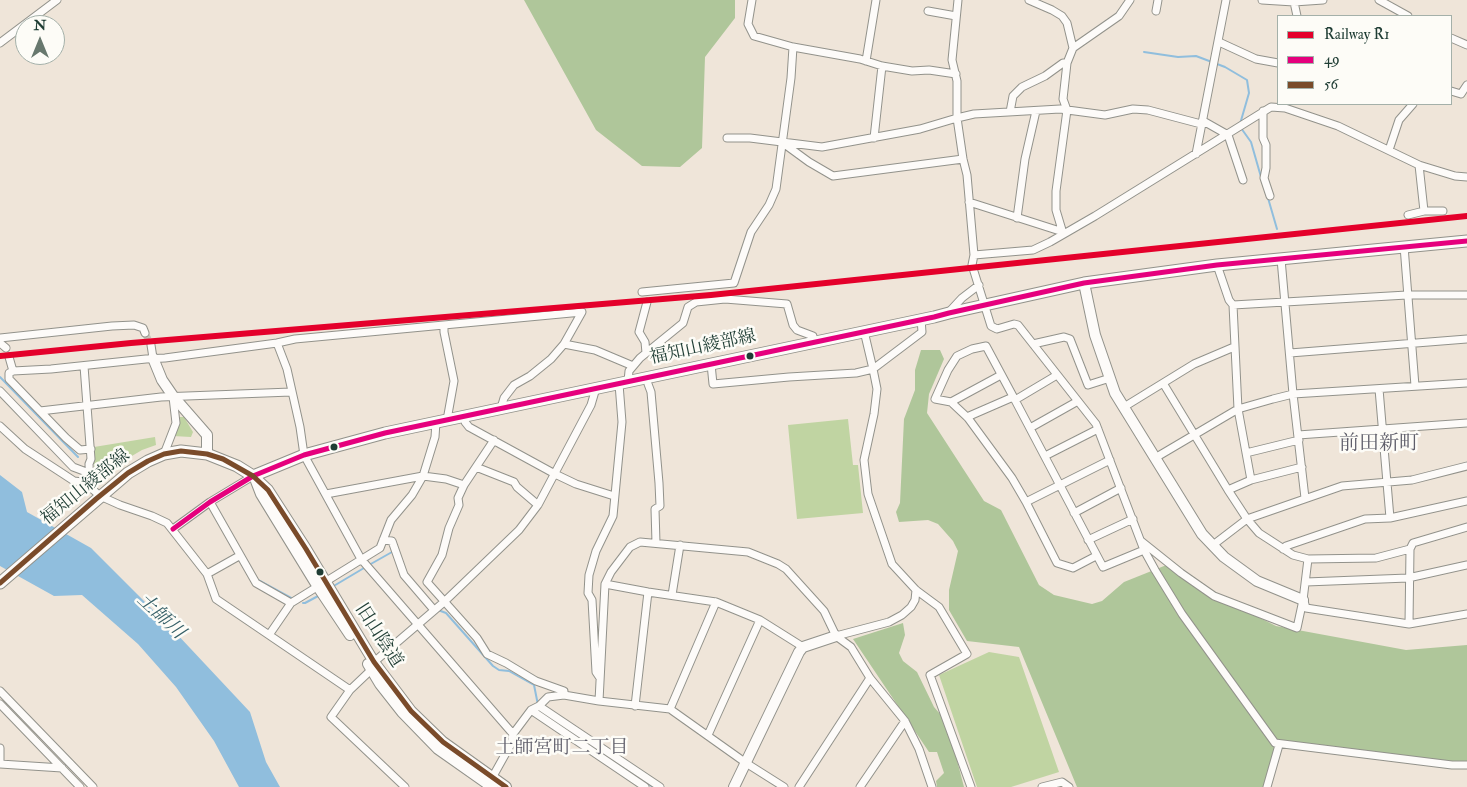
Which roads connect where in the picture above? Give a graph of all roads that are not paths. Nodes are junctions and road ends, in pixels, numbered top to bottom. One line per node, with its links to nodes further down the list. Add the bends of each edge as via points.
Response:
1 (57, 0): 20 (street)
2 (752, 0): 22 (street, via 748,24 754,36)
3 (876, 0): 24 (street)
4 (958, 0): 17 (street)
5 (1029, 0): 23 (street, via 1062,16)
6 (1130, 0): 23 (street, via 1119,16)
7 (1158, 0): 14 (street)
8 (1226, 0): 19 (street)
9 (1262, 0): 12 (street)
10 (1323, 0): 12 (street)
11 (1379, 0): 16 (street)
12 (1294, 2): 15 (street)
13 (928, 11): 17 (street)
14 (1156, 11)
15 (1297, 15)
16 (1406, 15)
17 (956, 16): 28 (street, via 952,60)
18 (1452, 38): 21 (street)
19 (1219, 42): 25 (street, via 1256,59); 37 (street)
20 (0, 43)
21 (1467, 45)
22 (793, 47): 24 (street); 41 (street)
23 (1073, 48): 26 (street)
24 (866, 61): 27 (street)
25 (1277, 63)
26 (1067, 64): 32 (street, via 1063,99); 35 (street, via 1022,88 1013,96)
27 (882, 66): 28 (street); 40 (street)
28 (956, 74): 36 (street)
29 (1467, 84): 30 (street, via 1462,94)
30 (1452, 91)
31 (1412, 105): 42 (street, via 1399,120)
32 (1067, 110): 33 (street); 37 (street, via 1105,115 1133,109 1148,110); 54 (street, via 1056,191 1056,210)
33 (1036, 111): 35 (street); 53 (street)
34 (1263, 111): 38 (street); 42 (street, via 1271,107 1285,108 1308,115); 48 (street, via 1264,178)
35 (1010, 112): 36 (street)
36 (957, 118): 40 (street); 44 (street)
37 (1201, 124): 38 (street, via 1205,122); 43 (street)
38 (1228, 135): 43 (street); 47 (street)
39 (727, 138): 41 (street)
40 (874, 138): 41 (street, via 822,147)
41 (783, 143): 44 (street, via 833,176); 62 (street, via 776,189 751,232 734,283)
42 (1389, 150): 45 (street)
43 (1196, 154): 54 (street)
44 (963, 159): 49 (street)
45 (1419, 165): 46 (street); 50 (street)
46 (1467, 177)
47 (1243, 180)
48 (1270, 196)
49 (969, 202): 53 (street); 57 (street)
50 (1424, 212): 51 (street); 52 (street)
51 (1443, 212)
52 (1408, 215)
53 (1017, 218): 54 (street)
54 (1063, 232): 57 (street, via 1033,250)
55 (1467, 241): 56 (main road, 福知山綾部線)
56 (1404, 246): 58 (main road, 福知山綾部線); 63 (street)
57 (974, 255): 61 (street, via 973,269)
58 (1281, 259): 59 (main road, 福知山綾部線); 65 (street)
59 (1217, 265): 60 (main road, 福知山綾部線); 67 (street)
60 (1084, 283): 68 (main road, 福知山綾部線); 94 (street, via 1095,335)
61 (979, 285): 68 (street); 69 (street)
62 (642, 292)
63 (1407, 295): 64 (street); 65 (street); 77 (street)
64 (1467, 295)
65 (1286, 301): 67 (street); 84 (street)
66 (647, 302): 83 (street, via 639,332 645,342)
67 (1233, 304): 82 (street)
68 (984, 305): 69 (main road, 福知山綾部線); 80 (street, via 991,326 997,329 1018,325)
69 (949, 313): 70 (main road, 福知山綾部線)
70 (921, 319): 72 (main road, 福知山綾部線); 90 (street, via 922,332)
71 (444, 325): 78 (street, via 296,339); 79 (street, via 582,312); 116 (street, via 454,381)
72 (864, 331): 76 (main road, 福知山綾部線); 90 (street)
73 (146, 333): 74 (street, via 134,325)
74 (0, 338)
75 (1467, 339): 77 (street)
76 (814, 342): 83 (street, via 813,336 793,325 787,304 708,300 688,307 683,323); 87 (main road, 福知山綾部線)
77 (1411, 343): 84 (street); 99 (street)
78 (277, 344): 86 (street); 103 (street, via 287,369)
79 (564, 344): 89 (street, via 595,350); 111 (street, via 551,359 514,385)
80 (1033, 344): 93 (street); 94 (street, via 1064,337 1070,339 1088,385)
81 (151, 345): 86 (street)
82 (1234, 348): 96 (street, via 1194,364); 112 (street)
83 (646, 353): 89 (street)
84 (1290, 353): 104 (street)
85 (9, 356): 91 (street)
86 (153, 358): 88 (street); 105 (street)
87 (711, 364): 90 (street, via 713,384 856,373); 95 (main road, 福知山綾部線)
88 (84, 366): 91 (street); 109 (street)
89 (633, 366): 95 (street)
90 (873, 368): 183 (street, via 876,389 874,414 864,460 868,494 892,564)
91 (13, 371): 113 (street, via 8,373 9,379)
92 (1002, 375): 106 (street); 108 (street); 108 (street, via 986,346 957,356 935,399)
93 (1057, 375): 106 (street); 107 (street)
94 (1110, 378): 110 (street)
95 (624, 382): 100 (main road, 福知山綾部線); 150 (street)
96 (1163, 383): 110 (street); 122 (street)
97 (1467, 383): 99 (street)
98 (648, 384): 166 (street, via 660,483 660,506 655,509)
99 (1415, 386): 101 (street)
100 (596, 388): 111 (main road, 福知山綾部線); 139 (street, via 591,405)
101 (1379, 389): 104 (street); 121 (street)
102 (0, 391): 138 (street, via 73,467)
103 (291, 392): 105 (street); 130 (street)
104 (1293, 394): 112 (street); 123 (street)
105 (173, 396): 109 (street); 128 (street, via 176,423); 129 (street, via 206,435)
106 (1014, 398): 115 (street); 119 (street)
107 (1078, 401): 119 (street); 120 (street)
108 (951, 402): 115 (street)
109 (87, 406): 113 (street); 125 (street)
110 (1124, 407): 132 (street)
111 (501, 408): 114 (main road, 福知山綾部線)
112 (1238, 409): 122 (street); 127 (street)
113 (40, 411): 126 (street)
114 (464, 416): 116 (main road, 福知山綾部線); 124 (street, via 469,427)
115 (967, 417): 154 (street)
116 (441, 421): 130 (main road, 福知山綾部線); 141 (street)
117 (1467, 423): 121 (street)
118 (0, 426): 144 (street, via 25,449 74,481)
119 (1030, 428): 131 (street)
120 (1098, 429): 131 (street); 133 (street)
121 (1383, 429): 123 (street); 143 (street)
122 (1193, 434): 132 (street); 148 (street)
123 (1299, 437): 127 (street); 137 (street)
124 (494, 440): 136 (street); 139 (street)
125 (91, 449): 126 (street); 134 (street)
126 (80, 450): 134 (street)
127 (1246, 453): 142 (street)
128 (164, 454): 129 (main road, 福知山綾部線, via 187,451); 151 (main road, 福知山綾部線, via 128,473)
129 (207, 454): 140 (main road, 福知山綾部線)
130 (304, 455): 140 (main road, 福知山綾部線); 149 (street)
131 (1045, 456): 146 (street)
132 (1155, 458): 168 (street, via 1202,534)
133 (1110, 460): 146 (street); 147 (street)
134 (89, 464): 138 (street)
135 (1467, 466): 143 (street, via 1412,480)
136 (476, 467): 145 (street); 156 (street, via 514,482)
137 (1302, 468): 142 (street); 152 (street)
138 (89, 473): 144 (street)
139 (555, 474): 150 (street); 156 (street)
140 (253, 476): 153 (street); 182 (street, via 261,494)
141 (423, 476): 145 (street); 149 (street); 163 (street, via 391,520)
142 (1251, 480): 148 (street)
143 (1388, 482): 152 (street, via 1342,486); 158 (street)
144 (90, 483): 151 (street)
145 (464, 485): 187 (street, via 442,555 427,582)
146 (1060, 486): 154 (street); 157 (street)
147 (1121, 488): 157 (street); 160 (street)
148 (1228, 490): 159 (street)
149 (326, 494): 175 (street)
150 (614, 496): 199 (street, via 613,516 596,551 589,575 596,672)
151 (98, 498): 162 (street, via 152,516); 180 (main road, 福知山綾部線)
152 (1305, 498): 159 (street)
153 (210, 502): 162 (street); 172 (street)
154 (1026, 502): 173 (street, via 1057,563 1073,568)
155 (1467, 502): 158 (street)
156 (538, 505): 187 (street, via 519,530)
157 (1074, 513): 164 (street)
158 (1390, 518): 169 (street, via 1365,519)
159 (1247, 519): 168 (street); 169 (street, via 1259,533)
160 (1133, 520): 164 (street); 165 (street)
161 (1467, 527): 170 (street, via 1413,543)
162 (172, 529): 177 (street)
163 (383, 540): 175 (street, via 380,548); 190 (street, via 392,541 404,575)
164 (1088, 540): 173 (street)
165 (1141, 541): 171 (street); 186 (street, via 1214,596 1296,628)
166 (656, 543): 167 (street); 181 (street, via 640,542 630,547)
167 (680, 545): 185 (street); 196 (street, via 748,552 778,564 824,611)
168 (1213, 545): 186 (street, via 1257,581)
169 (1283, 549): 174 (street)
170 (1410, 549): 174 (street, via 1376,558); 178 (street)
171 (1144, 550): 173 (street, via 1103,568); 213 (street, via 1182,614)
172 (239, 556): 177 (street); 189 (street, via 256,583)
173 (1096, 556)
174 (1308, 559): 179 (street)
175 (361, 560): 182 (street); 193 (street)
176 (1467, 565): 178 (street)
177 (207, 574): 195 (street, via 216,599)
178 (1408, 578): 179 (street); 194 (street)
179 (1306, 582): 186 (street)
180 (0, 583)
181 (605, 584): 184 (street); 199 (street)
182 (322, 585): 189 (street); 198 (street)
183 (916, 590): 196 (street, via 911,608 902,615 889,622); 231 (street, via 938,607 967,654 930,675)
184 (648, 592): 185 (street); 207 (street)
185 (672, 596): 188 (street)
186 (1303, 600): 194 (street, via 1306,608)
187 (444, 602): 190 (street); 203 (street, via 477,638 486,654 536,681 564,691)
188 (716, 602): 192 (street); 208 (street)
189 (291, 603): 195 (street)
190 (434, 610): 193 (street)
191 (1467, 614): 194 (street)
192 (760, 620): 197 (street); 212 (street)
193 (418, 624): 198 (street); 211 (street)
194 (1410, 624)
195 (269, 636): 202 (street)
196 (836, 636): 197 (street); 200 (street, via 851,647)
197 (803, 647): 215 (street)
198 (372, 666): 202 (street); 219 (street, via 402,712 438,749)
199 (600, 678): 204 (street)
200 (870, 678): 210 (street); 229 (street)
201 (0, 690): 222 (street)
202 (350, 690): 223 (street, via 331,717)
203 (564, 695): 204 (street); 206 (street, via 548,697)
204 (599, 701): 207 (street)
205 (0, 704): 218 (street)
206 (539, 706): 209 (street); 226 (street)
207 (635, 706): 208 (street)
208 (670, 709): 212 (street)
209 (531, 710): 211 (street); 225 (street)
210 (905, 721): 220 (street, via 919,749); 230 (street)
211 (513, 734): 219 (street, via 512,744)
212 (708, 735): 215 (street)
213 (1279, 745): 217 (street); 234 (street)
214 (0, 748): 216 (street)
215 (746, 763): 227 (street); 228 (street)
216 (0, 764): 218 (street)
217 (1467, 765)
218 (62, 768): 221 (street)
219 (492, 782): 224 (street)
220 (930, 785)
221 (80, 787)
222 (93, 787)
223 (405, 787)
224 (506, 787)
225 (645, 787)
226 (660, 787)
227 (734, 787)
228 (784, 787)
229 (799, 787)
230 (860, 787)
231 (971, 787)
232 (1042, 787): 233 (street, via 1062,782)
233 (1069, 787)
234 (1267, 787)

